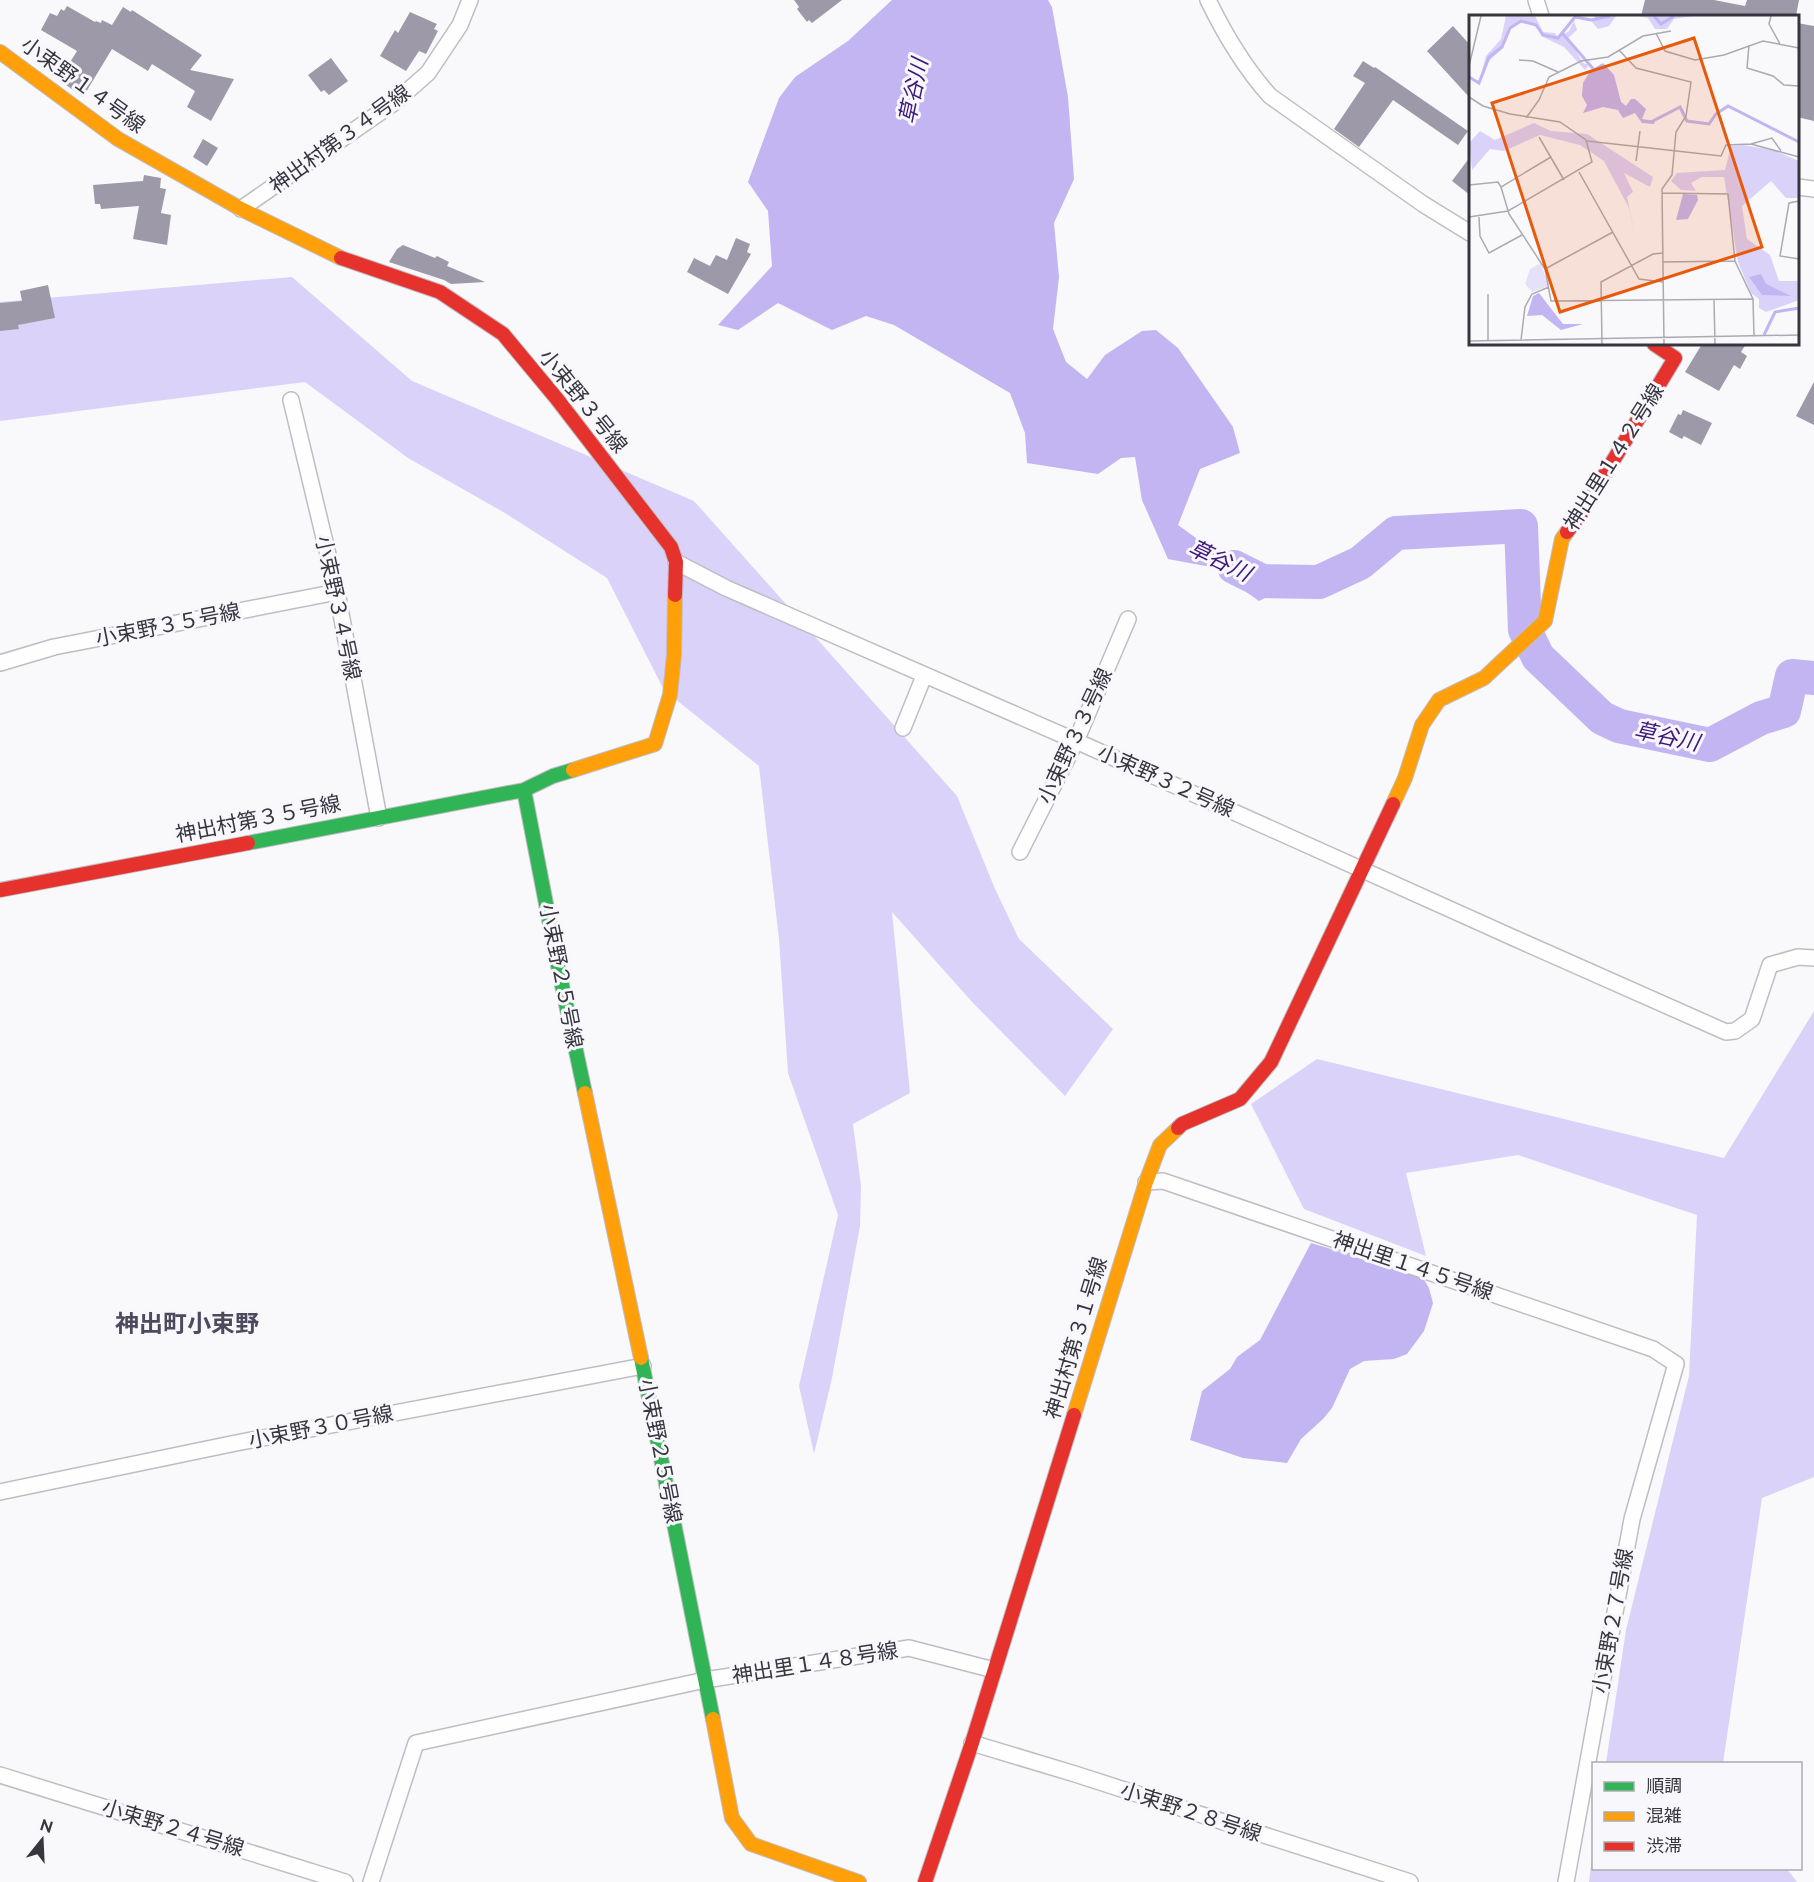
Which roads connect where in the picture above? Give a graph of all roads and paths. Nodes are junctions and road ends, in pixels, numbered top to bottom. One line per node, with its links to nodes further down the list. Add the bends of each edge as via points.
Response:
1 (470, 0): 9 (street, 神出村第３４号線, via 460,25 428,72 395,102)
2 (1208, 0): 10 (street, via 1244,65 1269,96)
3 (1536, 0): 4 (street)
4 (1541, 15)
5 (0, 52): 6 (street, 小束野１４号線)
6 (141, 153): 9 (street, 小束野３号線)
7 (1799, 187): 8 (street)
8 (1814, 189)
9 (240, 209): 13 (street, 小束野３号線, via 350,262 440,292 503,334 671,547)
10 (1469, 232)
11 (1656, 345): 23 (street, 神出里１４２号線, via 1675,358 1562,539 1545,621 1484,678 1440,700 1422,725 1405,778)
12 (291, 400): 14 (street, 小束野３４号線)
13 (676, 562): 17 (street, 小束野３２号線); 20 (street, 小束野３号線, via 670,695 656,744 553,776)
14 (337, 592): 16 (street, 小束野３５号線, via 54,647); 21 (street, 小束野３４号線)
15 (1128, 619): 19 (street, 小束野３３号線)
16 (0, 663)
17 (924, 676): 18 (street); 19 (street, 小束野３２号線)
18 (903, 728)
19 (1076, 741): 22 (street, 小束野３３号線); 23 (street, 小束野３２号線)
20 (524, 790): 21 (street, 神出村第３５号線); 28 (street, 小束野２５号線)
21 (379, 818): 24 (street, 神出村第３５号線)
22 (1020, 852)
23 (1361, 868): 25 (street, 小束野３２号線, via 1726,1032 1735,1031 1752,1018 1770,965 1798,957); 26 (street, 神出村第３１号線, via 1271,1062 1240,1099 1182,1124 1161,1145)
24 (0, 890)
25 (1814, 958)
26 (1146, 1182): 27 (street, 神出里１４５号線, via 1163,1181 1631,1341); 30 (street, 神出村第３１号線)
27 (1676, 1364): 39 (street, 小束野２７号線, via 1632,1519)
28 (643, 1366): 29 (street, 小束野３０号線); 31 (street, 小束野２５号線)
29 (0, 1492)
30 (994, 1670): 31 (street, 神出里１４８号線, via 909,1648); 32 (street, 神出村第３１号線)
31 (705, 1680): 35 (street, via 416,1743); 36 (street, 小束野２５号線, via 732,1818 751,1844)
32 (972, 1743): 37 (street, 神出村第３１号線); 38 (street, 小束野２８号線)
33 (0, 1775): 34 (street, 小束野２４号線)
34 (345, 1882)
35 (371, 1882)
36 (859, 1882)
37 (925, 1882)
38 (1410, 1882)
39 (1566, 1882)

